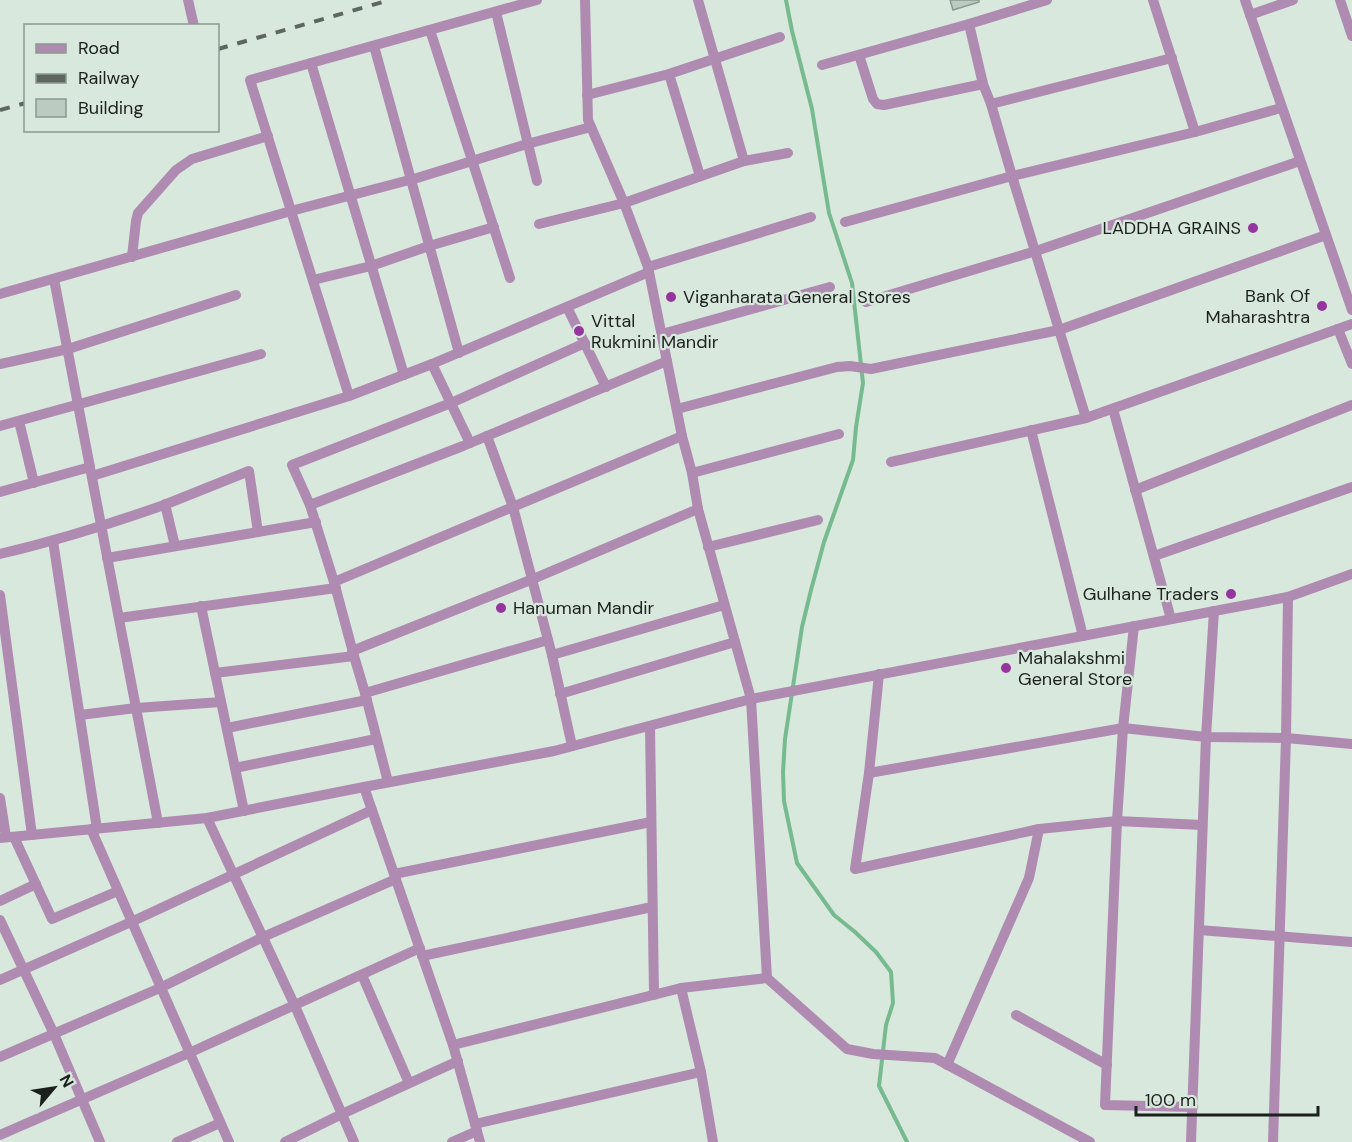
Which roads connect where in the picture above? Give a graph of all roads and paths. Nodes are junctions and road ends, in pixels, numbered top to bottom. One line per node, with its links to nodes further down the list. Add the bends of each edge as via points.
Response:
1 (188, 0): 12 (street)
2 (537, 0): 10 (street)
3 (585, 0): 25 (street)
4 (698, 0): 20 (street)
5 (1153, 0): 19 (street)
6 (1245, 0): 11 (street)
7 (1293, 0): 11 (street)
8 (1340, 0): 15 (street)
9 (1043, 1): 13 (street)
10 (496, 12): 14 (street); 31 (street)
11 (1250, 15): 27 (street)
12 (194, 24)
13 (969, 24): 18 (street); 24 (street)
14 (430, 30): 17 (street); 33 (street)
15 (1352, 36)
16 (780, 38): 20 (street)
17 (374, 46): 21 (street); 38 (street)
18 (859, 55): 22 (street); 24 (street, via 877,104)
19 (1172, 58): 26 (street); 29 (street)
20 (716, 59): 23 (street); 34 (street)
21 (311, 63): 30 (street, via 250,80); 40 (street)
22 (822, 65)
23 (669, 74): 25 (street); 36 (street)
24 (983, 84): 26 (street)
25 (587, 95): 28 (street)
26 (991, 104): 37 (street)
27 (1281, 108): 29 (street); 35 (street)
28 (591, 127): 31 (street); 41 (street)
29 (1195, 132): 37 (street)
30 (268, 136): 42 (street); 50 (street, via 192,159 176,170 138,213)
31 (527, 144): 33 (street); 39 (street)
32 (788, 153): 34 (street)
33 (472, 160): 38 (street); 46 (street)
34 (744, 161): 36 (street)
35 (1300, 161): 47 (street); 49 (street)
36 (700, 176): 41 (street)
37 (1012, 176): 44 (street); 49 (street)
38 (411, 179): 40 (street); 48 (street)
39 (537, 181)
40 (350, 196): 42 (street); 51 (street)
41 (624, 203): 45 (street); 52 (street)
42 (291, 211): 50 (street); 55 (street)
43 (811, 217): 52 (street)
44 (845, 222)
45 (539, 224)
46 (494, 227): 48 (street); 53 (street)
47 (1326, 235): 61 (street); 64 (street)
48 (429, 246): 51 (street); 68 (street)
49 (1036, 251): 59 (street); 64 (street)
50 (132, 257): 54 (street)
51 (371, 266): 55 (street); 74 (street)
52 (649, 270): 60 (street); 65 (street)
53 (510, 278)
54 (54, 279): 57 (street); 67 (street)
55 (313, 280): 76 (street)
56 (830, 287): 65 (street)
57 (0, 294)
58 (236, 296): 67 (street)
59 (866, 302)
60 (567, 307): 66 (street); 68 (street)
61 (1352, 310)
62 (1352, 324): 63 (street)
63 (1338, 329): 73 (street); 81 (street)
64 (1059, 330): 80 (street, via 871,369 837,367); 82 (street)
65 (662, 334): 70 (street)
66 (585, 343): 75 (street); 77 (street)
67 (68, 349): 71 (street); 78 (street)
68 (459, 352): 72 (street)
69 (261, 354): 78 (street)
70 (667, 361): 75 (street); 80 (street)
71 (0, 364)
72 (432, 364): 74 (street); 77 (street)
73 (1352, 364)
74 (404, 375): 76 (street)
75 (606, 387): 87 (street)
76 (349, 396): 91 (street)
77 (451, 403): 89 (street); 98 (street, via 292,465)
78 (78, 404): 83 (street); 91 (street)
79 (1352, 405): 95 (street)
80 (677, 409): 88 (street)
81 (1113, 409): 82 (street); 95 (street)
82 (1086, 418): 85 (street)
83 (19, 421): 84 (street); 93 (street)
84 (0, 426)
85 (1031, 430): 90 (street); 122 (street)
86 (839, 434): 92 (street)
87 (487, 436): 89 (street); 99 (street)
88 (682, 436): 92 (street); 99 (street)
89 (470, 443): 98 (street)
90 (891, 462)
91 (91, 471): 93 (street); 103 (street)
92 (692, 473): 100 (street)
93 (34, 483): 96 (street)
94 (1352, 487): 109 (street)
95 (1135, 490): 109 (street)
96 (0, 492)
97 (165, 504): 103 (street); 104 (street, via 249,471); 106 (street)
98 (310, 506): 102 (street)
99 (513, 507): 112 (street); 113 (street)
100 (698, 509): 107 (street); 112 (street)
101 (818, 520): 107 (street)
102 (316, 522): 104 (street); 113 (street)
103 (101, 526): 105 (street); 110 (street)
104 (258, 532): 106 (street)
105 (53, 541): 108 (street); 134 (street)
106 (175, 546): 110 (street)
107 (708, 547): 116 (street)
108 (0, 554)
109 (1154, 556): 120 (street)
110 (107, 558): 119 (street)
111 (1352, 574): 115 (street)
112 (533, 579): 123 (street); 125 (street)
113 (335, 585): 117 (street); 125 (street)
114 (0, 595): 157 (street)
115 (1288, 597): 118 (street); 139 (street)
116 (724, 605): 124 (street); 126 (street)
117 (201, 606): 119 (street); 127 (street)
118 (1214, 611): 120 (street); 138 (street)
119 (119, 618): 133 (street)
120 (1172, 619): 121 (street)
121 (1134, 626): 122 (street); 137 (street)
122 (1083, 636): 128 (street)
123 (548, 640): 126 (street); 130 (street)
124 (735, 642): 129 (street); 131 (street)
125 (353, 653): 127 (street); 130 (street)
126 (552, 655): 129 (street)
127 (215, 673): 132 (street)
128 (879, 674): 131 (street); 144 (street)
129 (560, 694): 142 (street)
130 (366, 697): 136 (street); 140 (street)
131 (751, 699): 135 (street); 174 (street)
132 (221, 702): 133 (street); 136 (street)
133 (136, 708): 134 (street); 153 (street)
134 (80, 715): 155 (street)
135 (650, 726): 142 (street); 152 (street)
136 (227, 728): 143 (street)
137 (1123, 728): 138 (street); 144 (street); 151 (street)
138 (1206, 737): 139 (street); 154 (street)
139 (1286, 738): 141 (street); 169 (street)
140 (376, 739): 143 (street); 145 (street)
141 (1352, 744)
142 (572, 746): 145 (street)
143 (235, 768): 149 (street)
144 (868, 773): 156 (street, via 855,869)
145 (388, 782): 146 (street)
146 (364, 787): 148 (street); 149 (street)
147 (0, 798): 158 (street)
148 (372, 810): 159 (street); 160 (street)
149 (244, 811): 150 (street)
150 (207, 818): 153 (street); 159 (street)
151 (1117, 821): 154 (street); 156 (street); 187 (street)
152 (651, 822): 160 (street); 164 (street)
153 (158, 823): 155 (street)
154 (1202, 825): 167 (street)
155 (94, 829): 157 (street); 162 (street)
156 (1039, 829): 186 (street, via 1029,878)
157 (32, 835): 158 (street)
158 (7, 837): 161 (street)
159 (234, 875): 166 (street); 168 (street)
160 (395, 876): 168 (street); 171 (street)
161 (36, 884): 162 (street, via 52,919); 163 (street)
162 (118, 891): 166 (street)
163 (0, 901)
164 (652, 907): 171 (street); 178 (street)
165 (0, 920): 172 (street)
166 (131, 922): 172 (street); 176 (street)
167 (1199, 930): 169 (street); 191 (street)
168 (263, 937): 176 (street); 179 (street)
169 (1280, 937): 170 (street); 206 (street)
170 (1352, 942)
171 (421, 952): 173 (street); 182 (street)
172 (24, 970): 175 (street); 181 (street)
173 (362, 975): 179 (street); 189 (street)
174 (767, 978): 177 (street); 186 (street, via 847,1049 936,1059)
175 (0, 980)
176 (160, 988): 181 (street); 183 (street)
177 (681, 988): 178 (street); 188 (street)
178 (654, 995): 182 (street)
179 (295, 1005): 183 (street); 192 (street)
180 (1016, 1015): 187 (street)
181 (54, 1034): 184 (street); 190 (street)
182 (453, 1045): 185 (street)
183 (189, 1053): 190 (street); 193 (street)
184 (0, 1058)
185 (458, 1061): 189 (street); 194 (street)
186 (947, 1065): 204 (street)
187 (1107, 1065): 191 (street, via 1105,1105)
188 (701, 1072): 194 (street); 203 (street)
189 (409, 1083): 192 (street)
190 (82, 1099): 195 (street); 196 (street)
191 (1192, 1107): 205 (street)
192 (342, 1114): 199 (street); 200 (street)
193 (220, 1123): 197 (street); 198 (street)
194 (476, 1127): 201 (street); 202 (street)
195 (0, 1135)
196 (100, 1142)
197 (177, 1142)
198 (229, 1142)
199 (285, 1142)
200 (354, 1142)
201 (452, 1142)
202 (480, 1142)
203 (713, 1142)
204 (1090, 1142)
205 (1191, 1142)
206 (1274, 1142)

